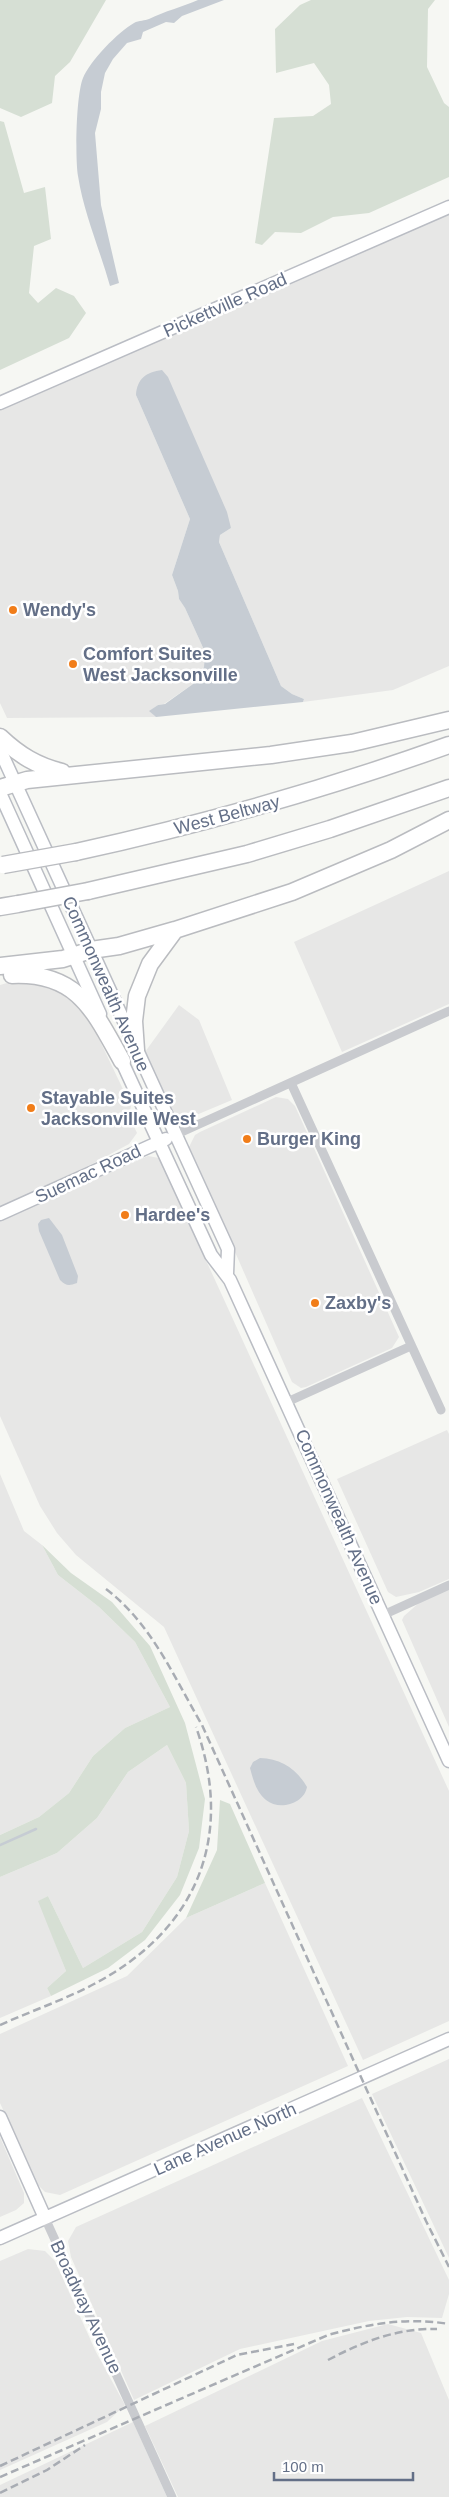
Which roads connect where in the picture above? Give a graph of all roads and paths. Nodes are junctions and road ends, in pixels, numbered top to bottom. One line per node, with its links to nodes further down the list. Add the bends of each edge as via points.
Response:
1 (449, 207): 2 (main road, Pickettville Road)
2 (0, 403)
3 (449, 720): 7 (highway, via 352,742 271,755)
4 (0, 737): 7 (highway, via 42,767)
5 (449, 745): 12 (highway, West Beltway, bridge, via 281,801 196,824 76,852)
6 (0, 750): 8 (main road, Commonwealth Avenue)
7 (74, 775): 8 (highway, via 25,780)
8 (8, 786): 15 (main road, Commonwealth Avenue)
9 (449, 788): 13 (highway, bridge, via 248,854)
10 (0, 793): 16 (main road, Commonwealth Avenue)
11 (449, 820): 14 (highway, via 391,850 316,882)
12 (2, 865)
13 (0, 907)
14 (175, 930): 15 (highway, via 119,946); 20 (highway, via 150,964 137,996 134,1021)
15 (91, 950): 16 (highway); 20 (main road, Commonwealth Avenue)
16 (73, 956): 17 (highway); 21 (main road, Commonwealth Avenue)
17 (0, 966)
18 (0, 975): 21 (highway, via 34,974 77,992 92,1008)
19 (449, 1011): 22 (street)
20 (136, 1050): 23 (main road, Commonwealth Avenue)
21 (122, 1061): 24 (main road, Commonwealth Avenue)
22 (291, 1083): 23 (street); 27 (street)
23 (175, 1135): 24 (main road, Suemac Road); 26 (main road, Commonwealth Avenue, via 228,1249)
24 (159, 1142): 25 (main road, Suemac Road); 26 (main road, Commonwealth Avenue, via 211,1255)
25 (0, 1214)
26 (227, 1274): 28 (main road, Commonwealth Avenue)
27 (411, 1346): 28 (street); 29 (street)
28 (287, 1402): 31 (main road, Commonwealth Avenue)
29 (441, 1410)
30 (449, 1585): 31 (street)
31 (383, 1615): 32 (main road, Commonwealth Avenue)
32 (449, 1761)
33 (449, 2039): 35 (main road, Lane Avenue North)
34 (0, 2117): 35 (main road, Broadway Avenue)
35 (45, 2218): 36 (main road, Lane Avenue North); 37 (street, Broadway Avenue)
36 (0, 2238)
37 (172, 2497)

